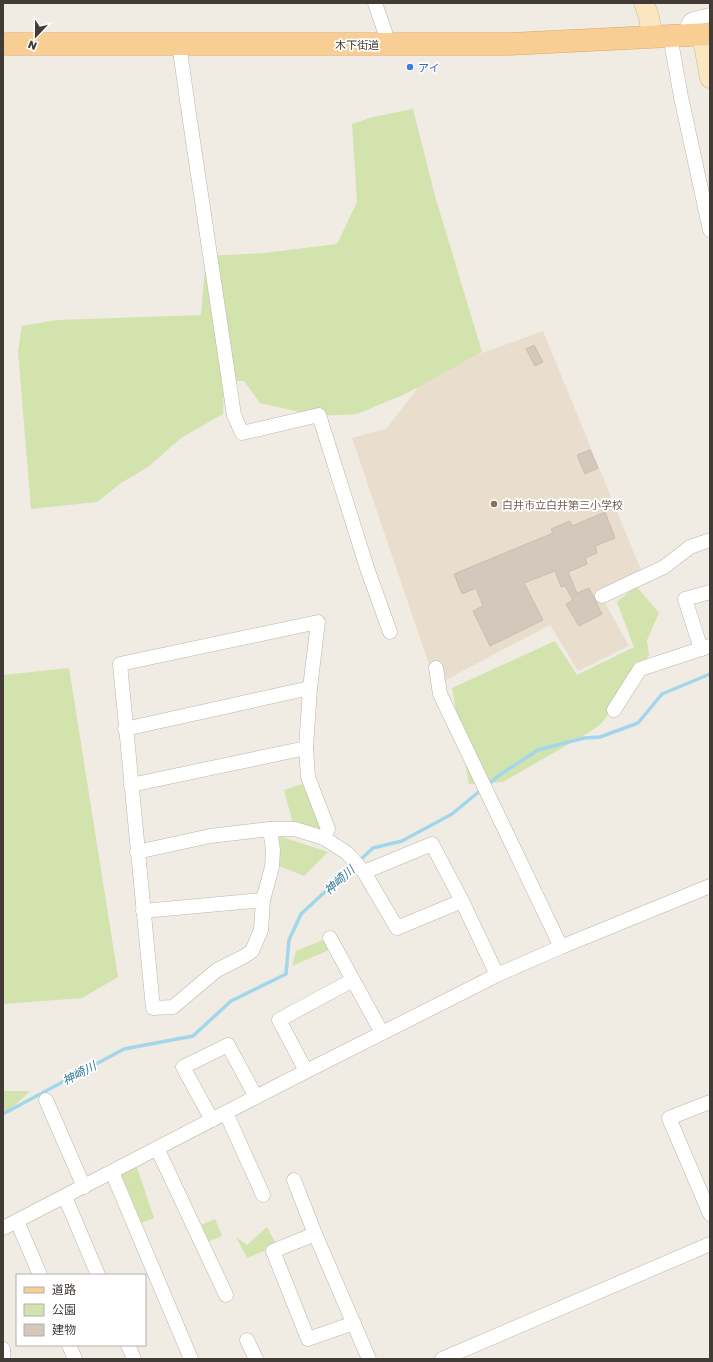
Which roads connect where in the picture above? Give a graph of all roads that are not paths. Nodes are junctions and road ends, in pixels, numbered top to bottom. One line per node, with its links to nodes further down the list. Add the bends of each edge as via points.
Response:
1 (376, 3): 6 (street)
2 (644, 3): 3 (street, via 649,17)
3 (689, 32): 6 (main road, 木下街道, via 518,44); 7 (street); 8 (street, via 681,97)
4 (3, 44): 5 (main road, 木下街道)
5 (179, 44): 6 (main road, 木下街道); 12 (street, via 234,415 242,433 319,415)
6 (389, 44)
7 (710, 78)
8 (710, 230)
9 (710, 540): 11 (street, via 690,547 664,567)
10 (710, 592): 13 (street, via 685,599)
11 (602, 596)
12 (390, 632)
13 (706, 647): 16 (street, via 640,670)
14 (436, 668): 29 (street, via 440,694)
15 (310, 688): 17 (street); 17 (street, via 318,622 120,664); 18 (street)
16 (614, 710)
17 (125, 728): 19 (street)
18 (306, 748): 19 (street); 21 (street, via 308,777 328,828)
19 (131, 785): 22 (street)
20 (270, 829): 21 (street, via 295,829); 22 (street, via 210,836); 25 (street, via 272,867)
21 (324, 838): 23 (street, via 347,854)
22 (137, 852): 27 (street)
23 (364, 872): 26 (street, via 397,928); 26 (street, via 432,844)
24 (710, 886): 29 (street)
25 (263, 900): 27 (street); 27 (street, via 261,930 252,951 217,970 173,1007 153,1008)
26 (462, 901): 30 (street)
27 (143, 911)
28 (330, 938): 31 (street)
29 (561, 947): 30 (street)
30 (497, 975): 32 (street)
31 (353, 980): 32 (street); 33 (street, via 279,1020)
32 (382, 1033): 33 (street)
33 (306, 1071): 34 (street)
34 (256, 1097): 37 (street); 38 (street, via 228,1046 183,1067)
35 (46, 1100): 42 (street)
36 (710, 1102): 45 (street, via 667,1114)
37 (226, 1113): 38 (street); 43 (street)
38 (212, 1120): 39 (street)
39 (157, 1148): 40 (street); 52 (street)
40 (112, 1172): 42 (street); 61 (street)
41 (294, 1180): 48 (street)
42 (84, 1187): 44 (street)
43 (263, 1196)
44 (65, 1197): 46 (street); 51 (street)
45 (710, 1214)
46 (17, 1221): 47 (street); 50 (street)
47 (3, 1228)
48 (315, 1234): 53 (street); 53 (street, via 273,1251 308,1339)
49 (710, 1244): 64 (street)
50 (40, 1274)
51 (98, 1274)
52 (226, 1295)
53 (354, 1323): 63 (street)
54 (248, 1340): 62 (street)
55 (69, 1346): 59 (street)
56 (128, 1346): 60 (street)
57 (3, 1350): 58 (street)
58 (3, 1359)
59 (75, 1359)
60 (134, 1359)
61 (191, 1359)
62 (256, 1359)
63 (369, 1359)
64 (442, 1359)

